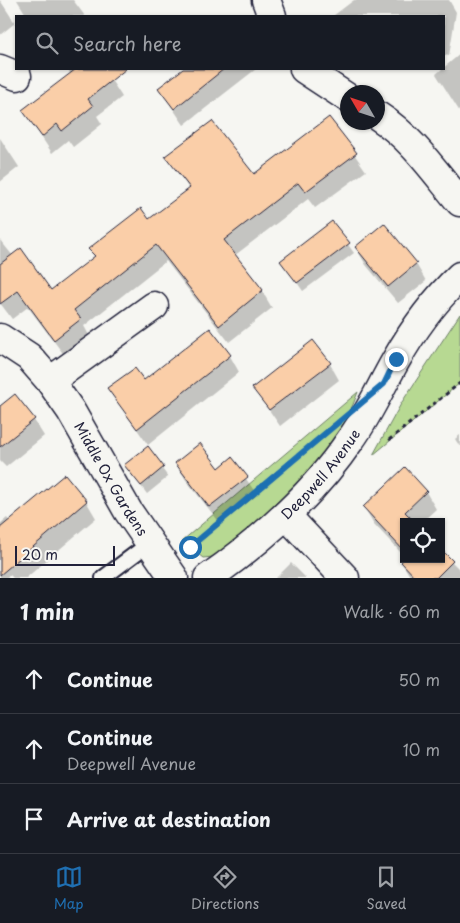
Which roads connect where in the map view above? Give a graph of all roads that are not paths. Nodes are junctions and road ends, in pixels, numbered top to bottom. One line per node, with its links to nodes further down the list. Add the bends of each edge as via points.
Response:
1 (266, 0): 2 (street)
2 (272, 15)
3 (306, 70): 4 (street)
4 (340, 93)
5 (385, 121): 6 (street, via 398,129)
6 (460, 202)
7 (460, 276): 11 (street, Deepwell Avenue, via 443,292 396,359 352,439 323,477)
8 (154, 306): 10 (street)
9 (0, 338): 10 (street, Middle Ox Gardens, via 29,357)
10 (50, 380): 12 (street, Middle Ox Gardens, via 128,510)
11 (286, 515): 14 (street, Deepwell Avenue); 15 (street)
12 (163, 561): 13 (lane)
13 (103, 578)
14 (208, 578)
15 (345, 578)

